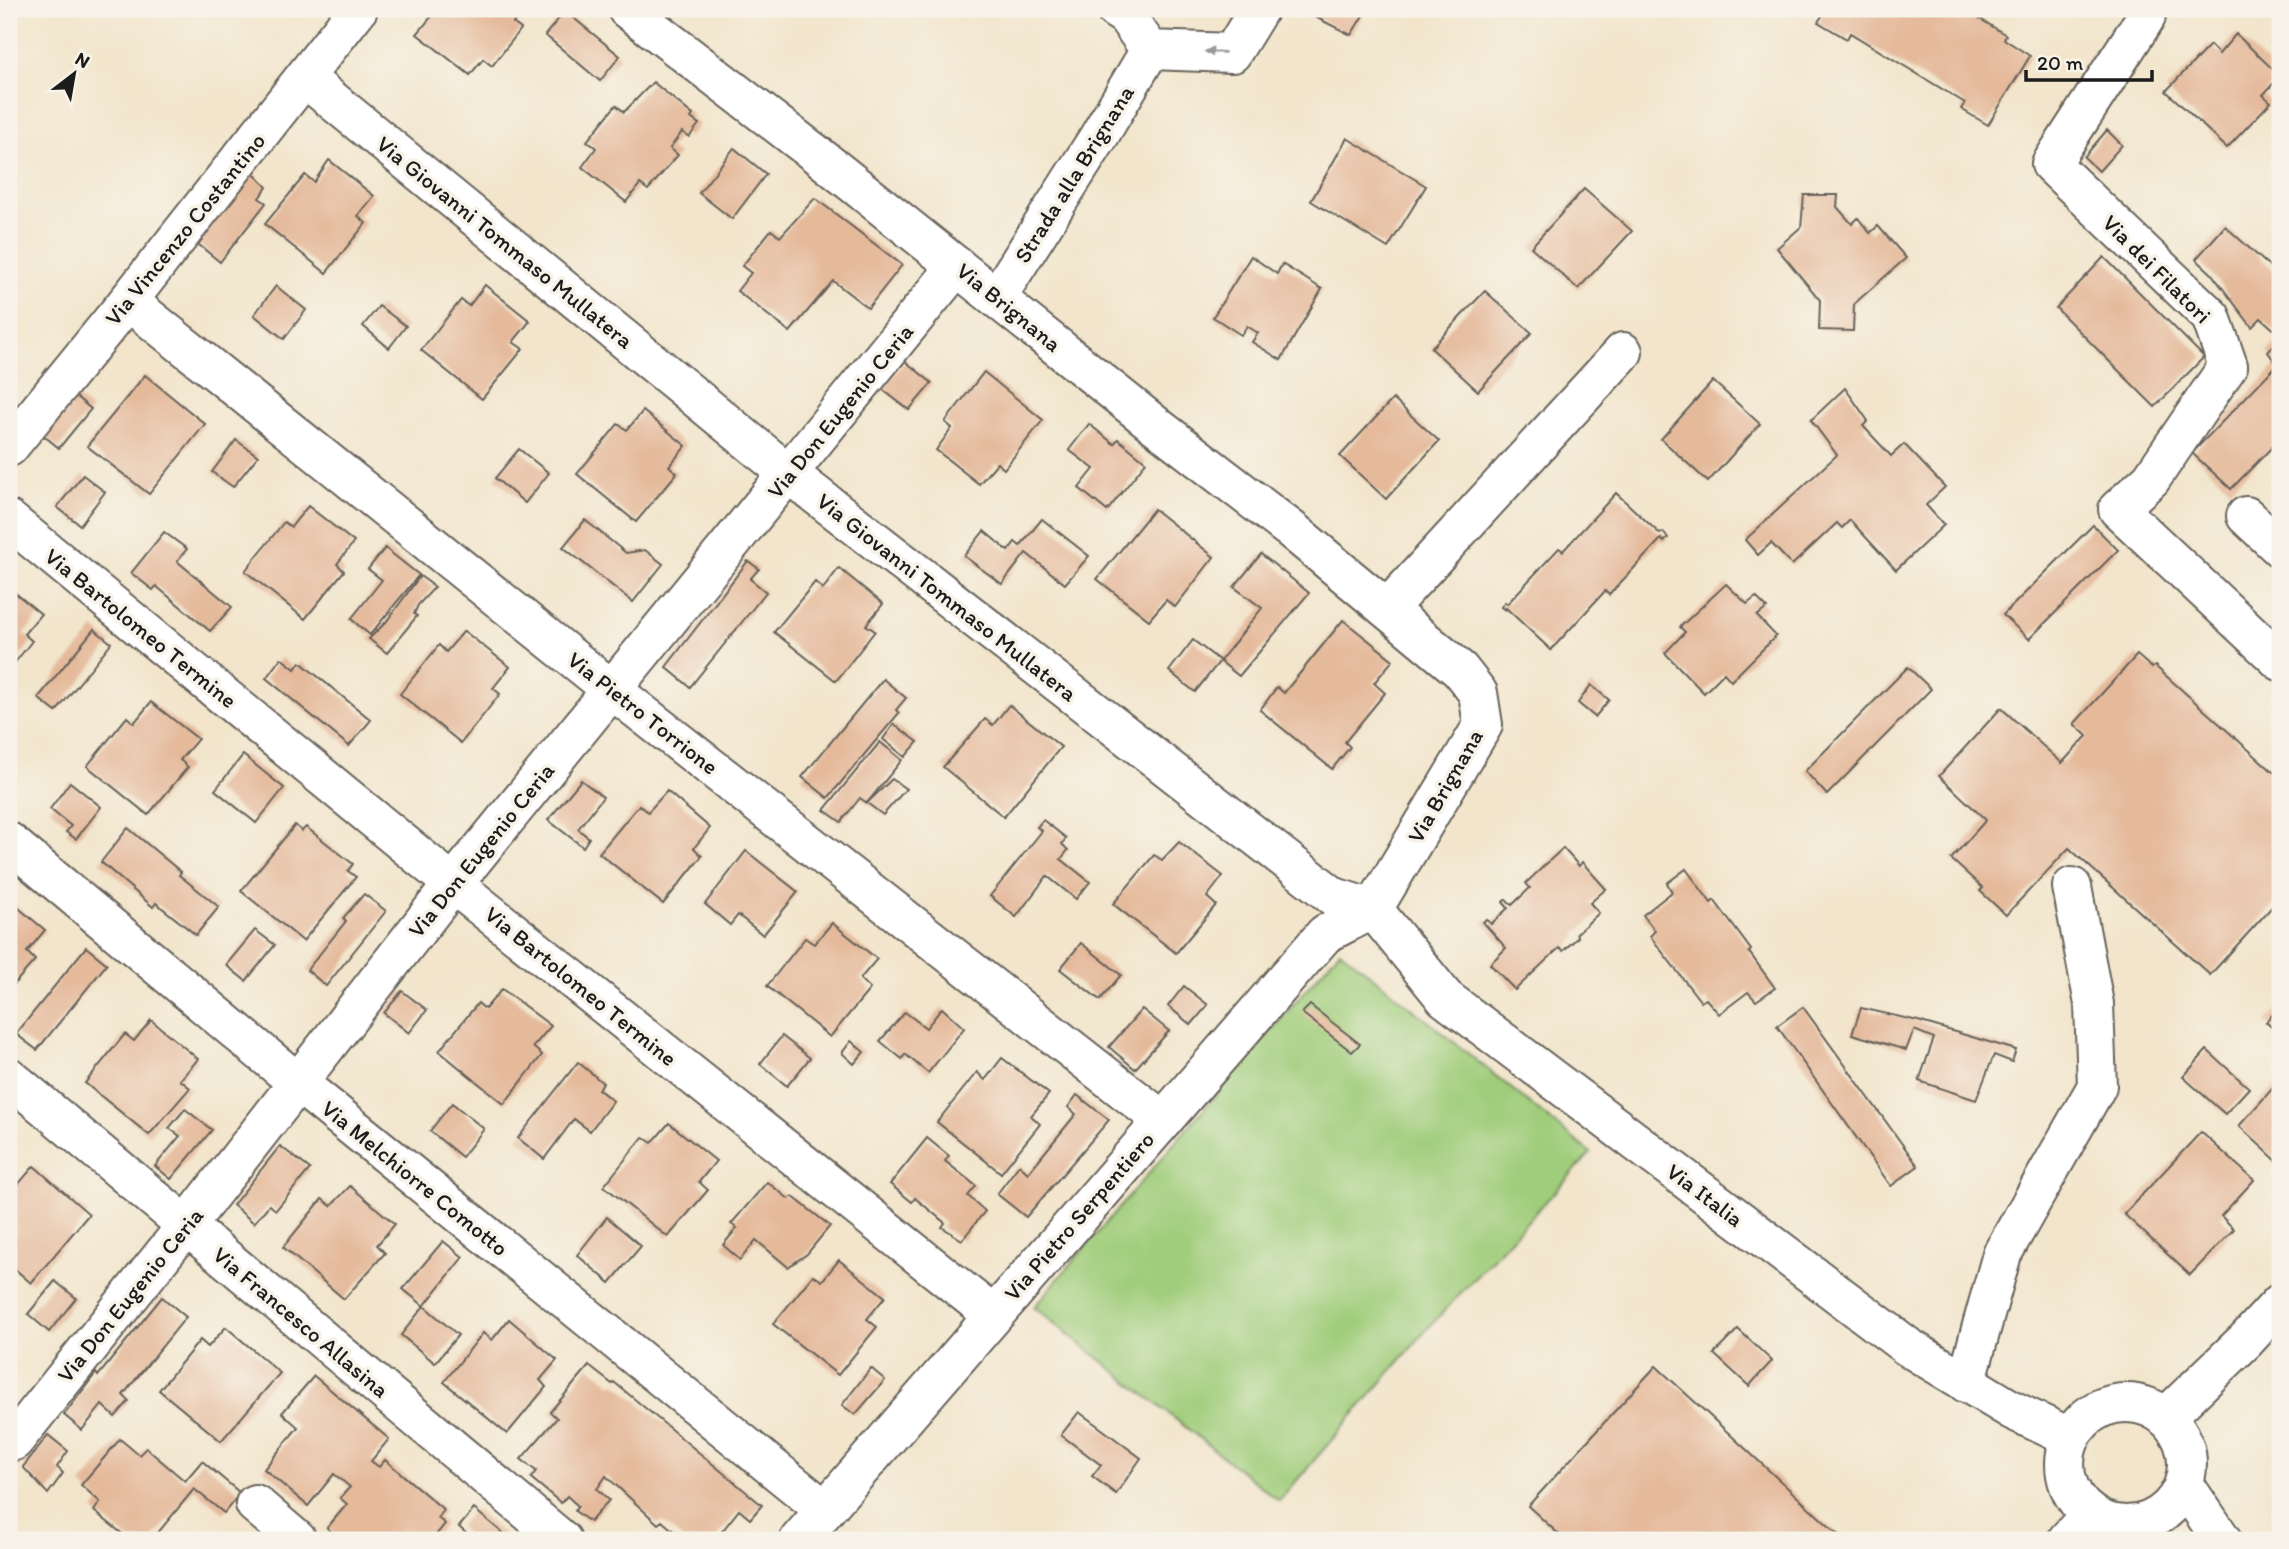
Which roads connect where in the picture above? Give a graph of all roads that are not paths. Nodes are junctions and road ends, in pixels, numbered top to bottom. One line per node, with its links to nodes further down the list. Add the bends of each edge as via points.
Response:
1 (358, 9): 7 (street, Via Vincenzo Costantino)
2 (627, 9): 8 (street, Via Brignana)
3 (1115, 9): 6 (street, via 1126,16)
4 (1259, 9): 6 (street, one-way to 6, via 1232,53)
5 (2147, 9): 18 (street, Via dei Filatori, via 2050,164 2211,317 2228,366 2151,479 2118,509)
6 (1150, 50): 9 (street, Strada alla Brignana)
7 (305, 78): 10 (street, Via Vincenzo Costantino); 13 (street, Via Giovanni Tommaso Mullatera)
8 (957, 266): 9 (street, Via Brignana); 13 (street, Via Don Eugenio Ceria)
9 (997, 297): 17 (street, Via Brignana)
10 (128, 301): 12 (street, Via Vincenzo Costantino); 19 (street, Via Pietro Torrione)
11 (1623, 352): 17 (street)
12 (9, 447)
13 (789, 474): 19 (street, Via Don Eugenio Ceria); 23 (street, Via Giovanni Tommaso Mullatera, via 1334,897)
14 (2246, 516): 16 (street)
15 (9, 520): 21 (street, Via Bartolomeo Termine)
16 (2280, 548)
17 (1387, 609): 23 (street, Via Brignana, via 1460,670 1478,693 1483,724)
18 (2280, 661)
19 (611, 689): 21 (street, Via Don Eugenio Ceria); 26 (street, Via Pietro Torrione)
20 (9, 842): 25 (street, Via Melchiorre Comotto)
21 (453, 884): 25 (street, Via Don Eugenio Ceria); 29 (street, Via Bartolomeo Termine)
22 (2072, 887): 30 (street, via 2094,1004 2096,1086 2002,1254)
23 (1373, 909): 26 (street, Via Pietro Serpentiero, via 1325,934); 30 (street, Via Italia, via 1445,998 1908,1347)
24 (9, 1077): 27 (street, Via Francesco Allasina)
25 (297, 1082): 27 (street, Via Don Eugenio Ceria); 36 (street, Via Melchiorre Comotto)
26 (1162, 1120): 29 (street, Via Pietro Serpentiero)
27 (186, 1226): 33 (street, Via Don Eugenio Ceria); 40 (street, Via Francesco Allasina)
28 (2280, 1303): 31 (street)
29 (993, 1315): 36 (street, Via Pietro Serpentiero)
30 (1966, 1383): 32 (street, Via Italia)
31 (2166, 1417): 32 (street, via 2132,1403 2113,1404 2088,1416); 34 (street, via 2185,1448)
32 (2071, 1438): 37 (street, via 2065,1459)
33 (14, 1441)
34 (2184, 1484): 38 (street, via 2164,1512 2149,1520); 42 (street)
35 (254, 1504): 39 (street)
36 (825, 1510): 41 (street, Via Pietro Serpentiero)
37 (2079, 1527): 38 (street, via 2104,1521)
38 (2146, 1532)
39 (298, 1540)
40 (562, 1540)
41 (799, 1540)
42 (2221, 1540)

